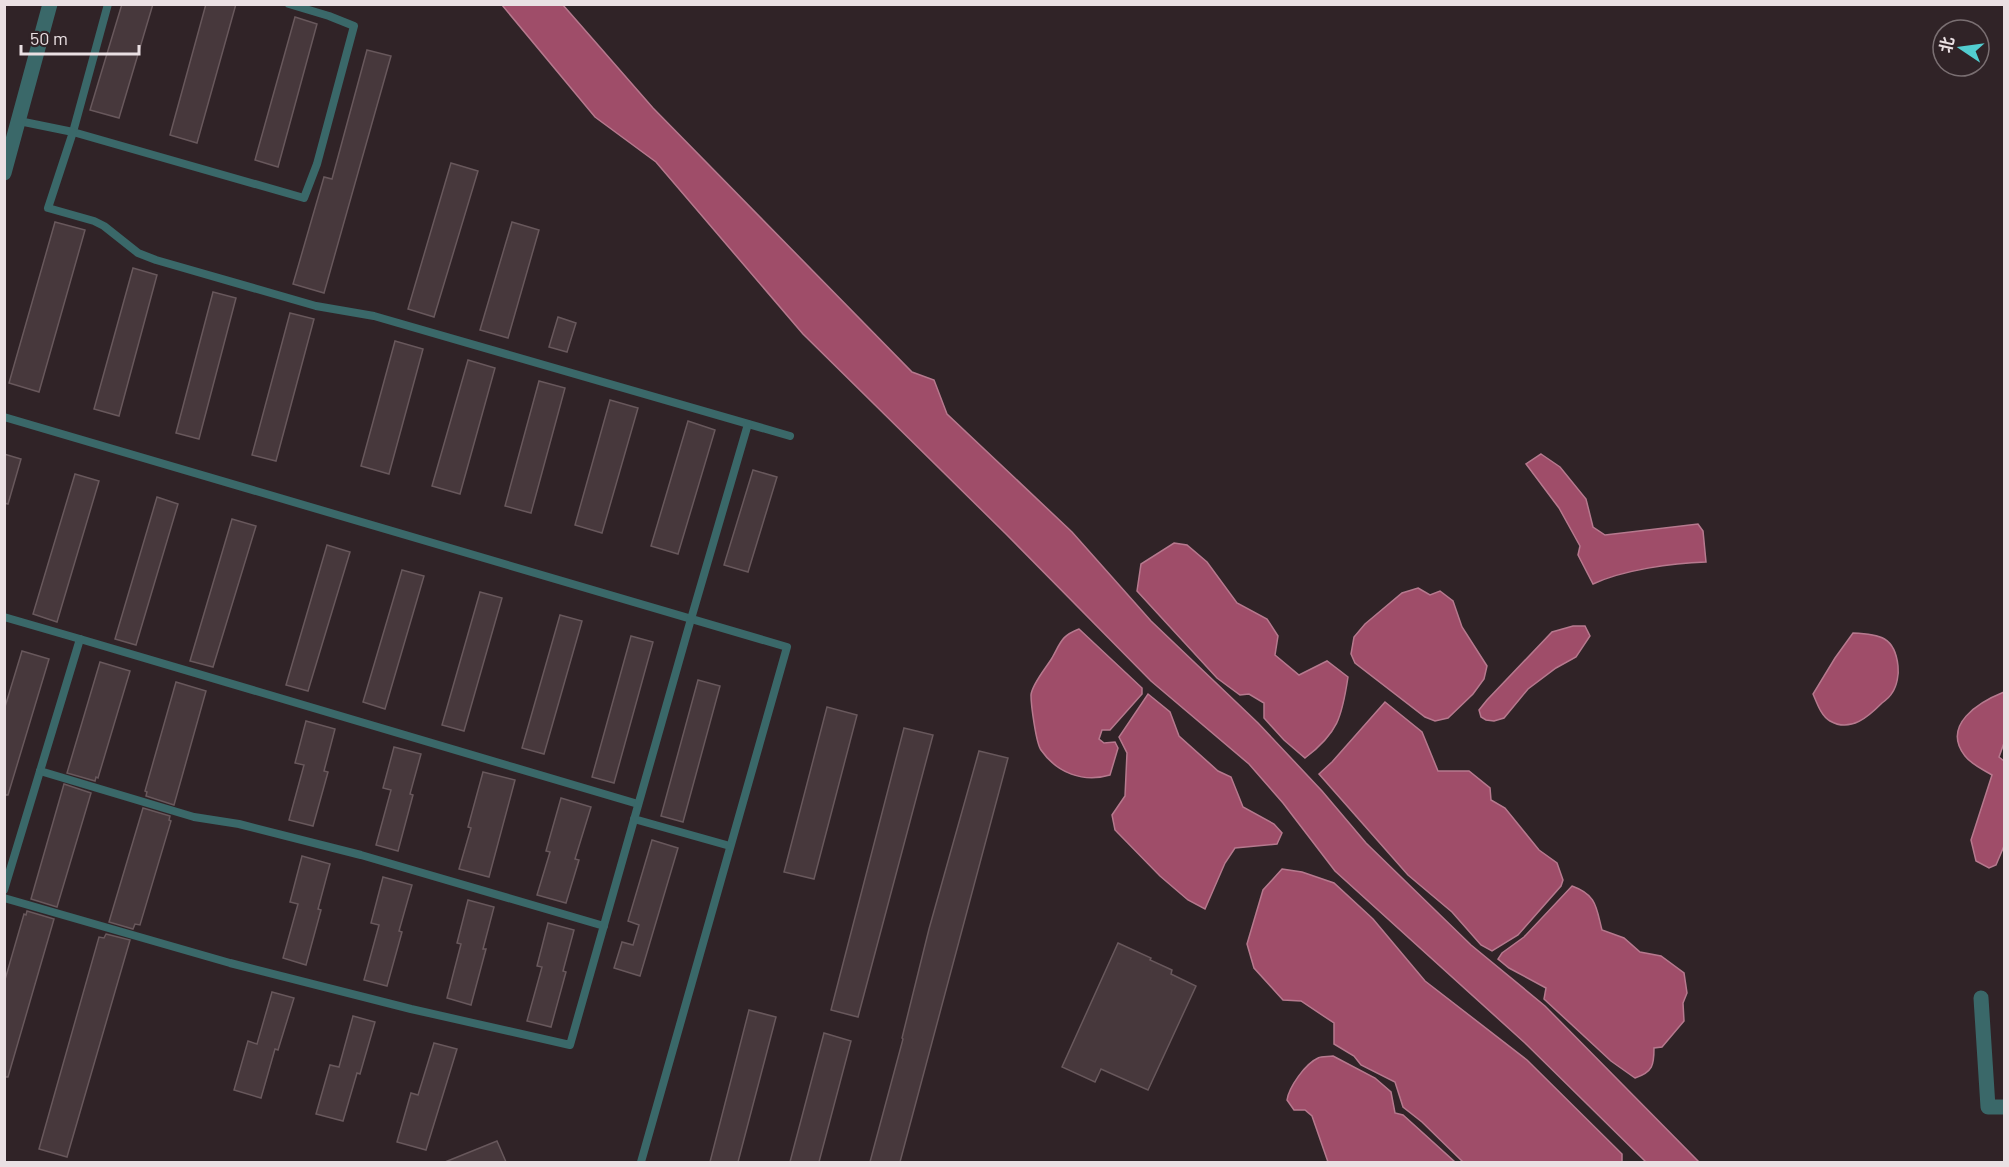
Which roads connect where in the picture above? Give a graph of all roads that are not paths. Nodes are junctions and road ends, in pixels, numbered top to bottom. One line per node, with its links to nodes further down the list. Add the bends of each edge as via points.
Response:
1 (50, 4): 4 (street)
2 (108, 4): 5 (lane)
3 (289, 4): 5 (lane, via 354,26 304,198)
4 (19, 121): 5 (lane); 6 (street)
5 (73, 132): 8 (lane, via 48,208 104,226 138,253 316,306 374,316)
6 (4, 173)
7 (4, 417): 11 (lane)
8 (748, 424): 9 (lane); 11 (lane)
9 (790, 436)
10 (4, 617): 12 (lane)
11 (691, 619): 14 (lane); 16 (lane, via 787,647)
12 (80, 639): 13 (lane); 14 (lane)
13 (40, 771): 17 (lane); 19 (lane, via 194,817 239,824 361,855)
14 (638, 804): 15 (lane)
15 (634, 819): 16 (lane); 19 (lane)
16 (730, 846): 22 (lane)
17 (4, 890)
18 (4, 898): 19 (lane, via 230,963 570,1045)
19 (604, 926)
20 (1980, 998): 21 (street, via 1988,1107)
21 (2004, 1107)
22 (641, 1162)

